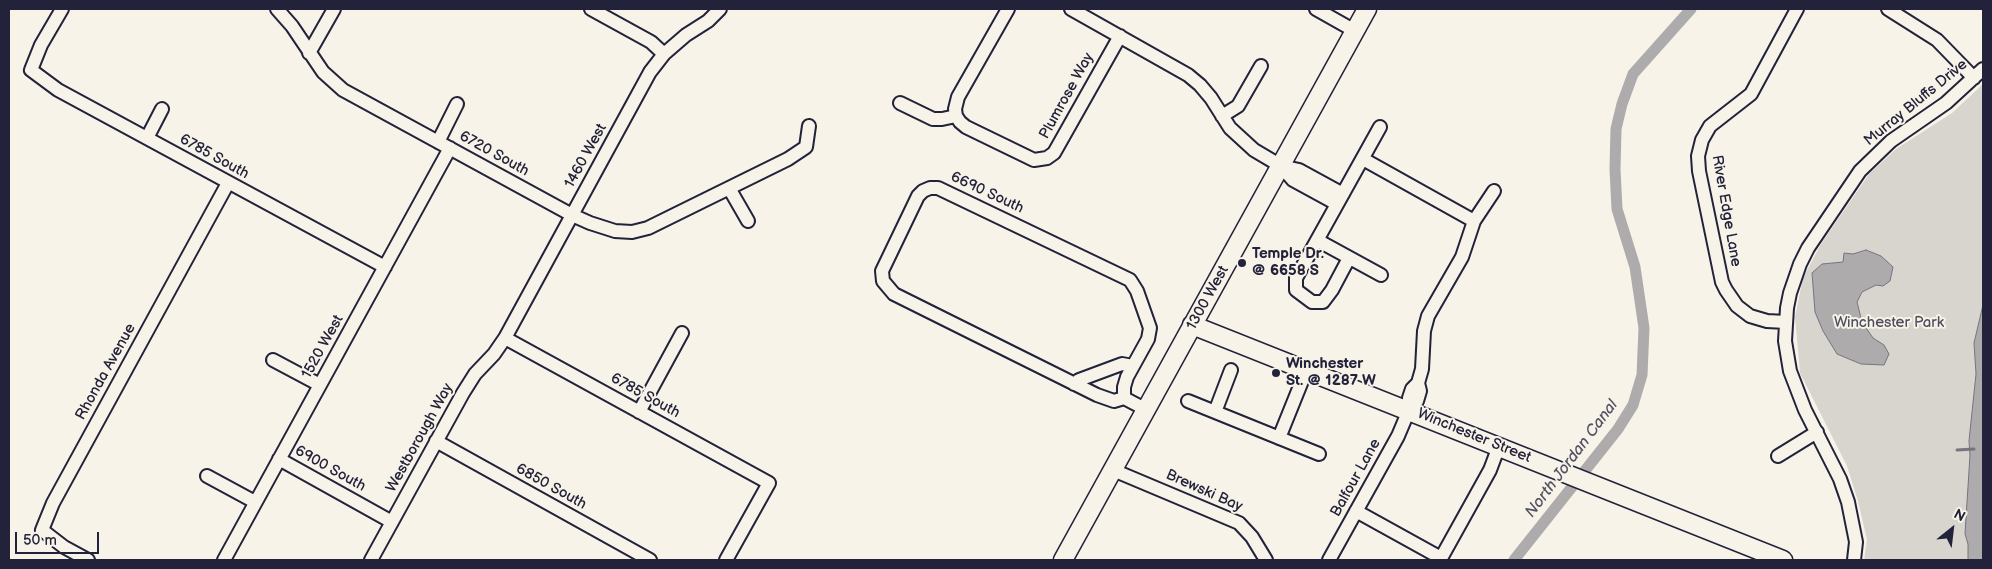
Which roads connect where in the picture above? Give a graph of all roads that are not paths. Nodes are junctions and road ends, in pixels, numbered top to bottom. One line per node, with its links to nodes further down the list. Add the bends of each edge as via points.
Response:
1 (62, 9): 25 (street, 6785 South, via 31,70 58,90)
2 (277, 9): 14 (street, 6720 South)
3 (334, 9): 14 (street)
4 (591, 9): 15 (street, via 651,42)
5 (720, 9): 15 (street, 1460 West)
6 (1008, 9): 21 (street, via 958,98)
7 (1070, 9): 13 (street)
8 (1316, 9): 12 (street)
9 (1367, 9): 12 (main road, 1300 West)
10 (1797, 9): 41 (street, River Edge Lane, via 1751,94 1710,126 1698,156 1726,290 1737,306 1750,316)
11 (1888, 9): 17 (street, via 1937,40)
12 (1355, 31): 29 (main road, 1300 West)
13 (1120, 36): 21 (street, Plumrose Way, via 1054,153 1047,158 1034,160 1009,149 966,127); 22 (street, via 1188,74)
14 (309, 53): 26 (street, 6720 South, via 323,72 343,90)
15 (664, 54): 34 (street, 1460 West, via 650,72)
16 (1261, 66): 22 (street, via 1238,106)
17 (1979, 74): 41 (street, Murray Bluffs Drive, via 1891,141 1860,171 1800,264 1790,293)
18 (900, 103): 21 (street, via 933,119)
19 (457, 104): 26 (street)
20 (162, 109): 25 (street)
21 (956, 116)
22 (1222, 116): 29 (street, via 1240,139)
23 (808, 126): 31 (street, 6720 South, via 806,147)
24 (1380, 128): 28 (street)
25 (147, 138): 30 (street, 6785 South)
26 (438, 142): 27 (street, 6720 South)
27 (450, 148): 34 (street, 6720 South); 39 (street, 1520 West)
28 (1363, 159): 33 (street); 35 (street)
29 (1281, 166): 33 (street, via 1299,170); 42 (main road, 1300 West)
30 (228, 183): 39 (street, 6785 South); 71 (street, Rhonda Avenue, via 53,503 42,530)
31 (729, 188): 34 (street, 6720 South, via 648,228 632,232 602,228); 36 (street)
32 (1494, 190): 35 (street, Balfour Lane)
33 (1340, 199): 37 (street)
34 (572, 215): 44 (street, 1460 West)
35 (1474, 220): 54 (street, Balfour Lane, via 1462,257 1428,316 1422,369 1409,398)
36 (748, 221)
37 (1317, 240): 38 (street); 38 (street, via 1296,278 1295,287 1306,299 1323,302)
38 (1349, 258): 40 (street)
39 (385, 267): 50 (street, 1520 West)
40 (1381, 275)
41 (1786, 322): 57 (street, Murray Bluffs Drive, via 1790,371)
42 (1192, 325): 48 (main road, Winchester Street); 53 (main road, 1300 West)
43 (682, 333): 55 (street)
44 (505, 338): 55 (street, 6785 South); 59 (street, Westborough Way, via 470,381)
45 (273, 360): 50 (street)
46 (1133, 366): 49 (street, via 1122,364); 49 (street, 6690 South, via 1148,339 1150,328 1130,280 938,188 922,191 882,271 883,281 894,294); 51 (street, 6690 South, via 1124,387)
47 (1231, 370): 56 (street)
48 (1306, 371): 54 (main road, Winchester Street); 58 (street)
49 (1074, 384): 51 (street, 6690 South, via 1114,401)
50 (320, 385): 63 (street, 1520 West)
51 (1124, 398): 53 (street, 6690 South)
52 (1188, 402): 56 (street)
53 (1146, 410): 64 (main road, 1300 West)
54 (1409, 410): 60 (main road, Winchester Street); 67 (street, Balfour Lane)
55 (639, 412): 74 (street, 6785 South, via 769,483)
56 (1215, 412): 58 (street)
57 (1817, 432): 62 (street); 79 (street, Murray Bluffs Drive, via 1848,502 1856,542)
58 (1279, 438): 61 (street)
59 (436, 441): 68 (street, Westborough Way); 73 (street, 6850 South)
60 (1499, 446): 70 (street, via 1490,470); 78 (main road, Winchester Street)
61 (1319, 454)
62 (1778, 456)
63 (279, 459): 66 (street, 1520 West); 68 (street, 6900 South)
64 (1113, 470): 75 (main road, 1300 West); 76 (street, Brewski Bay, via 1240,523)
65 (207, 476): 66 (street)
66 (255, 502): 72 (street, 1520 West)
67 (1356, 511): 70 (street); 77 (street, Balfour Lane)
68 (392, 522): 69 (street, Westborough Way)
69 (376, 558)
70 (1440, 559)
71 (88, 560)
72 (224, 560)
73 (650, 560)
74 (726, 560)
75 (1063, 560)
76 (1266, 560)
77 (1329, 560)
78 (1783, 560)
79 (1854, 560)

